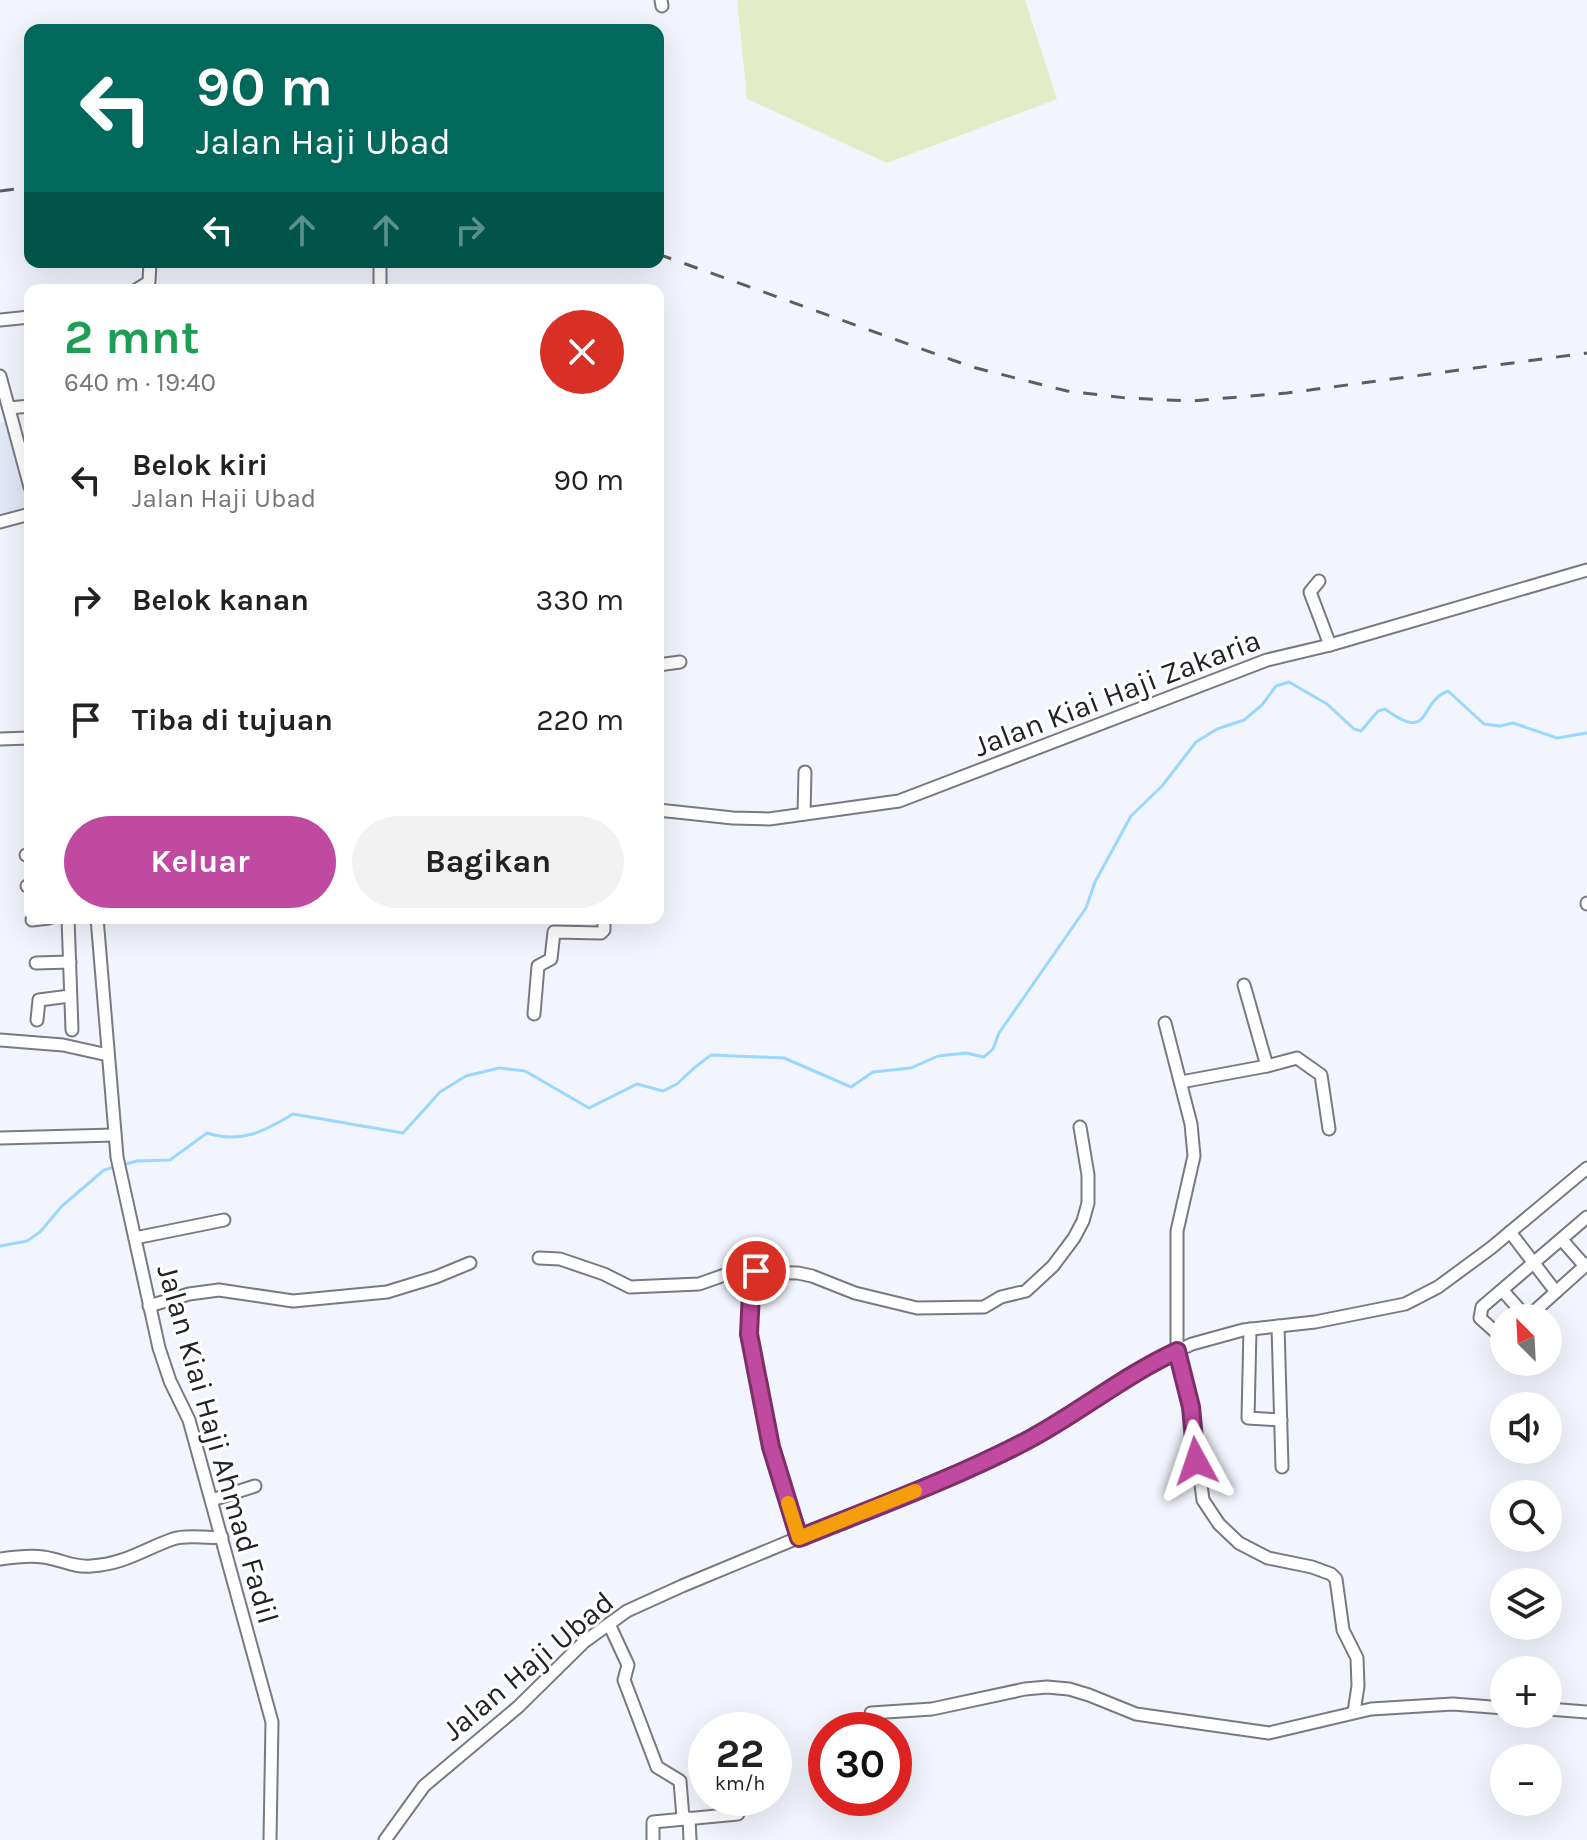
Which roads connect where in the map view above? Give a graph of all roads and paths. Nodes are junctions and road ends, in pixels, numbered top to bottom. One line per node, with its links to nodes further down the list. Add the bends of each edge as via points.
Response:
1 (24, 318): 2 (street)
2 (0, 320)
3 (0, 376): 5 (street)
4 (24, 407): 5 (street)
5 (9, 408): 6 (street)
6 (24, 464)
7 (24, 516): 8 (street)
8 (0, 522)
9 (1587, 570): 11 (street, Jalan Kiai Haji Zakaria)
10 (1319, 581): 11 (street, via 1310,592)
11 (1330, 645): 18 (street, Jalan Kiai Haji Zakaria, via 1243,668 899,801)
12 (680, 662): 13 (street)
13 (664, 664)
14 (24, 738): 15 (street)
15 (0, 739)
16 (805, 772): 18 (street)
17 (664, 811): 18 (street, Jalan Kiai Haji Zakaria, via 769,819)
18 (804, 814)
19 (68, 924): 22 (street)
20 (97, 924): 31 (street, Jalan Kiai Haji Ahmad Fadil)
21 (604, 924): 26 (street, via 601,933 554,932 551,959 538,966)
22 (70, 962): 23 (street); 25 (street)
23 (36, 963)
24 (1244, 985): 32 (street)
25 (70, 996): 27 (street, via 39,1000); 29 (street)
26 (534, 1014)
27 (37, 1020)
28 (1165, 1023): 33 (street)
29 (72, 1030)
30 (0, 1040): 31 (street)
31 (108, 1055): 36 (street, Jalan Kiai Haji Ahmad Fadil)
32 (1267, 1066): 33 (street); 35 (street, via 1297,1058 1321,1075)
33 (1181, 1082): 57 (street, via 1194,1156 1177,1231)
34 (1080, 1127): 48 (street, via 1088,1175 1083,1221 1053,1266 1026,1291 984,1307 933,1310 855,1293 806,1274)
35 (1329, 1129)
36 (115, 1135): 37 (street); 42 (street, Jalan Kiai Haji Ahmad Fadil)
37 (0, 1138)
38 (1587, 1168): 41 (street, Jalan Haji Ubad)
39 (1587, 1217): 43 (street)
40 (224, 1220): 42 (street)
41 (1510, 1232): 46 (street); 54 (street, Jalan Haji Ubad, via 1438,1287 1405,1304)
42 (135, 1238): 53 (street, Jalan Kiai Haji Ahmad Fadil)
43 (1562, 1240): 46 (street); 47 (street)
44 (539, 1258): 48 (street, via 560,1259 630,1287 699,1284)
45 (470, 1263): 53 (street, via 387,1292 293,1301 219,1290)
46 (1535, 1264): 49 (street); 50 (street)
47 (1586, 1265): 50 (street)
48 (752, 1271): 63 (street, via 749,1334 771,1447)
49 (1503, 1291): 51 (street); 55 (street, via 1479,1313)
50 (1556, 1292): 52 (street)
51 (1515, 1304)
52 (1543, 1304)
53 (149, 1306): 61 (street, Jalan Kiai Haji Ahmad Fadil)
54 (1278, 1326): 56 (street, Jalan Haji Ubad); 58 (street)
55 (1490, 1328)
56 (1250, 1329): 57 (street, Jalan Haji Ubad); 58 (street, via 1248,1418)
57 (1177, 1351): 63 (street, Jalan Haji Ubad, via 1004,1452); 69 (street, via 1206,1508 1239,1543 1268,1558 1334,1576 1343,1630 1357,1658)
58 (1281, 1420): 59 (street)
59 (1282, 1467)
60 (255, 1486): 61 (street)
61 (212, 1500): 62 (street, Jalan Kiai Haji Ahmad Fadil)
62 (222, 1537): 64 (street, via 172,1539 138,1556 89,1567 45,1557); 73 (street, Jalan Kiai Haji Ahmad Fadil, via 272,1722)
63 (799, 1538): 65 (street, Jalan Haji Ubad, via 682,1586)
64 (0, 1559)
65 (609, 1624): 72 (street, via 628,1665 624,1680 657,1767 680,1781); 74 (street, Jalan Haji Ubad, via 424,1786)
66 (1490, 1707): 69 (street, via 1453,1704)
67 (1562, 1710): 70 (street)
68 (886, 1712): 69 (street, via 932,1709 1047,1687 1089,1695 1136,1714 1269,1733)
69 (1354, 1712)
70 (1587, 1712)
71 (712, 1816): 72 (street)
72 (686, 1818): 75 (street, via 653,1822); 76 (street)
73 (270, 1840)
74 (385, 1840)
75 (653, 1840)
76 (690, 1840)

